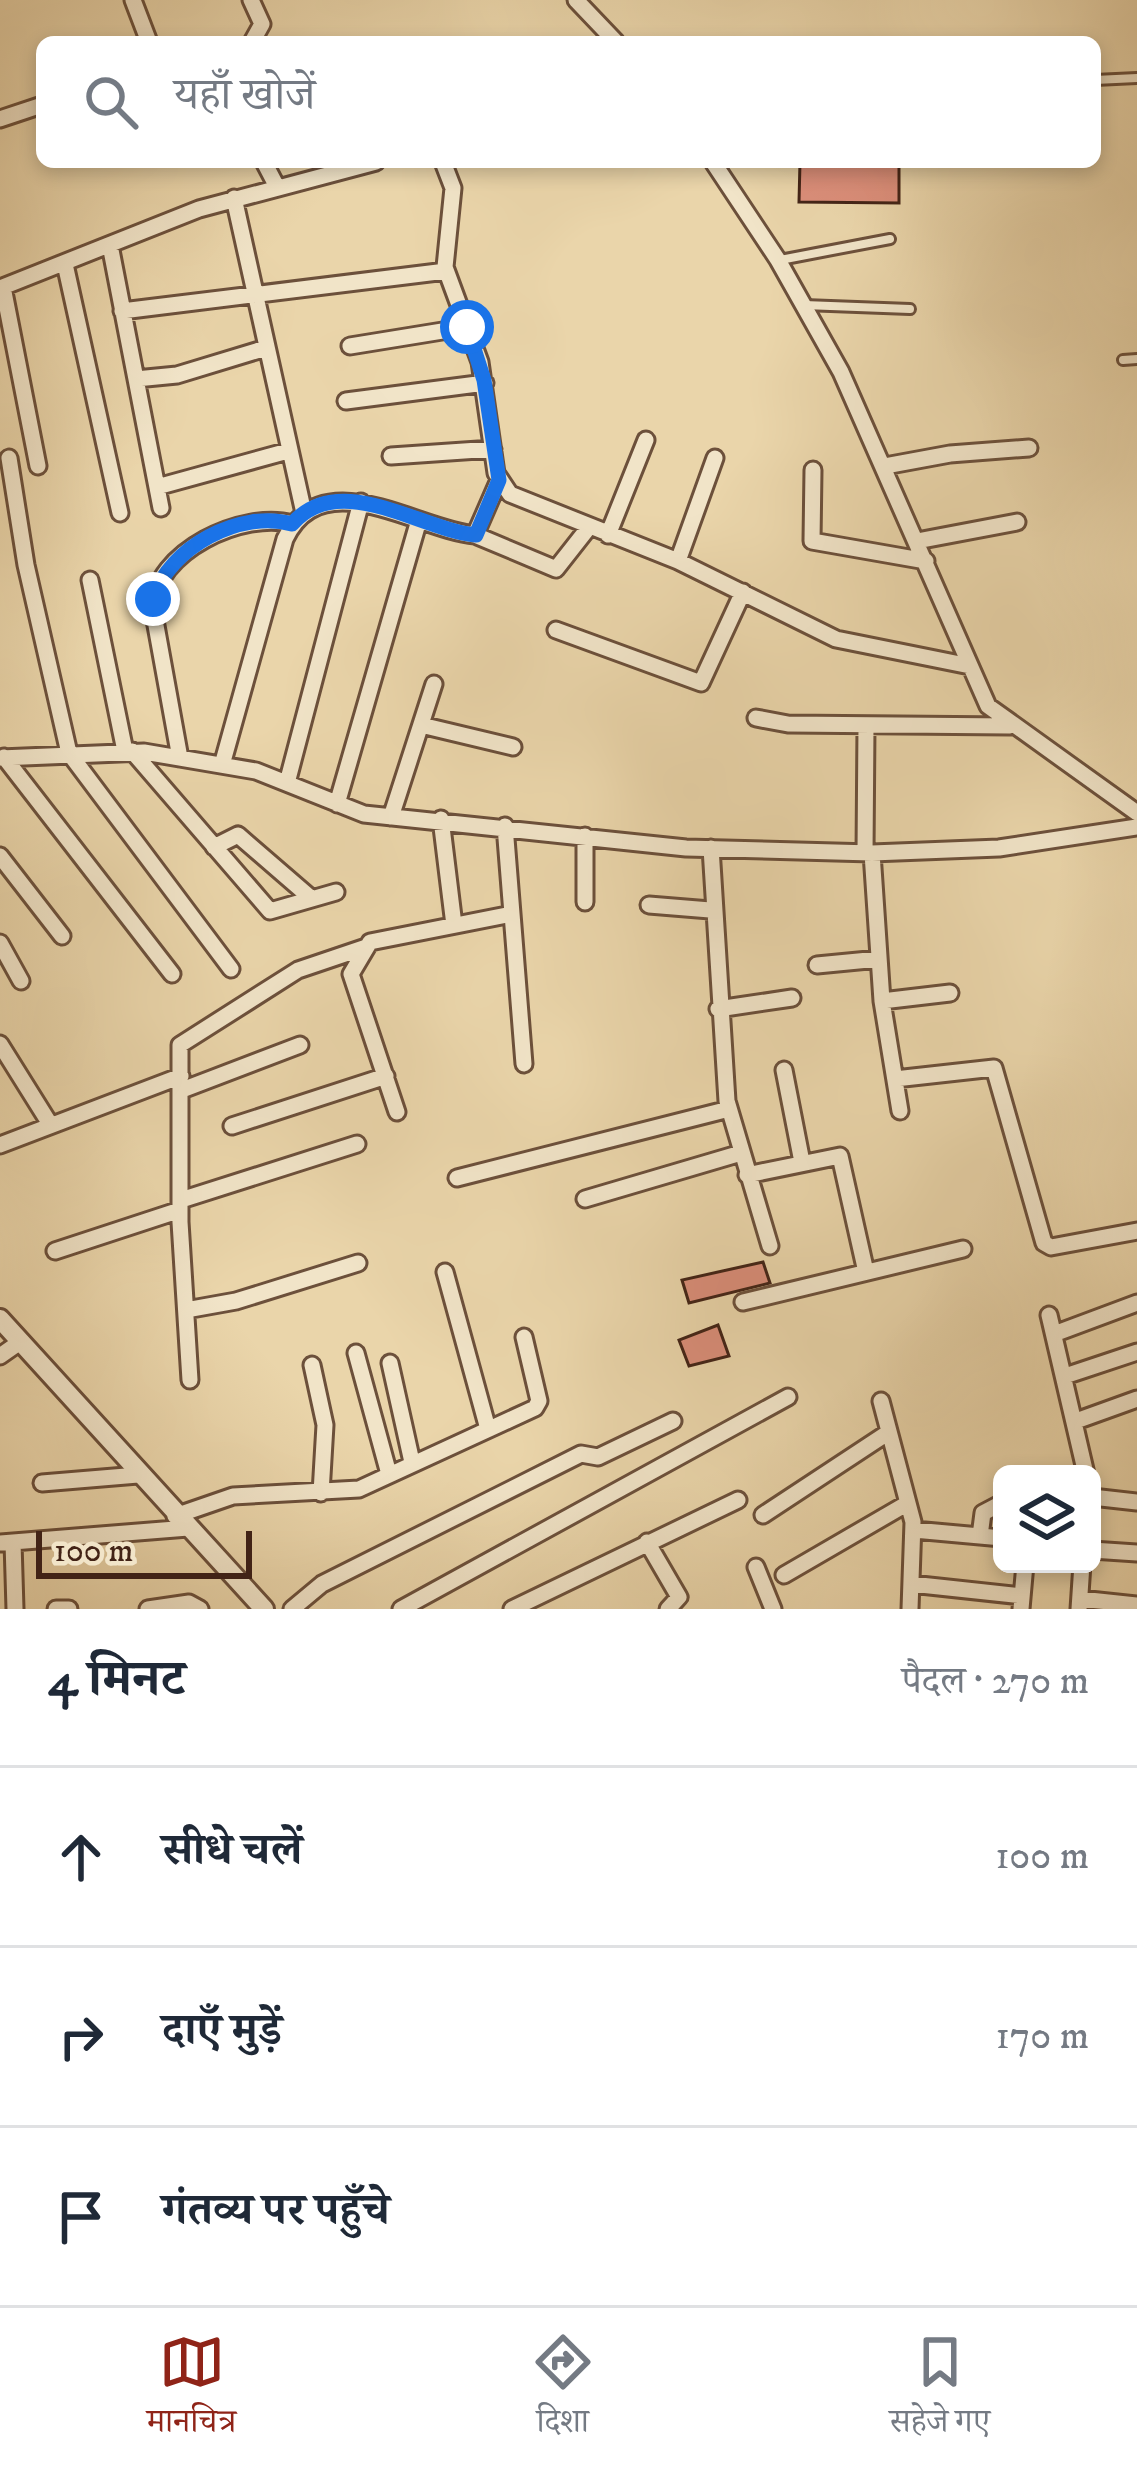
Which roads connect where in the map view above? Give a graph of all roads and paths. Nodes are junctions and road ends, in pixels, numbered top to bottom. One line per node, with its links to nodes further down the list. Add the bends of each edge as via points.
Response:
1 (133, 0): 4 (street)
2 (251, 0): 5 (street, via 262,24)
3 (576, 0): 6 (street)
4 (147, 36)
5 (255, 36)
6 (610, 36)
7 (1137, 79): 8 (lane)
8 (1101, 80)
9 (36, 107): 10 (street)
10 (0, 119)
11 (267, 168): 15 (street)
12 (350, 168): 15 (street)
13 (445, 168): 21 (street, via 453,188)
14 (716, 168): 19 (street)
15 (276, 185): 16 (street)
16 (234, 198): 18 (street); 23 (street)
17 (890, 239): 19 (lane)
18 (110, 245): 20 (street); 26 (street)
19 (778, 260): 24 (street)
20 (65, 264): 22 (street); 49 (street)
21 (446, 271): 23 (street); 27 (street)
22 (2, 288): 42 (street)
23 (256, 298): 26 (street); 29 (street)
24 (804, 305): 25 (lane); 43 (street)
25 (910, 309)
26 (122, 311): 32 (street)
27 (467, 327): 28 (street); 33 (street)
28 (350, 346)
29 (266, 348): 32 (street); 38 (street)
30 (1137, 359): 31 (lane)
31 (1123, 360)
32 (136, 379): 46 (street)
33 (485, 383): 34 (street); 37 (street)
34 (346, 401)
35 (646, 440): 55 (street)
36 (1029, 448): 43 (street)
37 (493, 449): 39 (street); 45 (street)
38 (288, 451): 46 (street); 50 (street)
39 (391, 456)
40 (9, 458): 70 (street)
41 (715, 458): 57 (street)
42 (38, 466)
43 (885, 466): 56 (street)
44 (813, 470): 58 (street, via 812,541)
45 (499, 480): 53 (street, via 525,503); 54 (street)
46 (157, 487): 48 (street)
47 (361, 502): 50 (street); 51 (street); 74 (street)
48 (161, 508)
49 (120, 513)
50 (298, 519): 72 (street, via 256,519 188,549 156,589); 73 (street)
51 (419, 520): 54 (street); 75 (street)
52 (1017, 522): 56 (street)
53 (590, 527): 54 (street, via 556,569); 55 (street)
54 (476, 535)
55 (608, 535): 57 (street)
56 (917, 541): 58 (street)
57 (678, 561): 60 (street)
58 (926, 561): 62 (street)
59 (91, 580): 69 (street)
60 (743, 592): 61 (street, via 701,683); 62 (street, via 836,639)
61 (556, 629)
62 (970, 666): 67 (street, via 988,706)
63 (434, 684): 65 (street)
64 (756, 718): 66 (street)
65 (421, 725): 68 (street); 77 (street)
66 (866, 726): 67 (street); 84 (street)
67 (1010, 726): 76 (street)
68 (513, 747)
69 (129, 751): 70 (street); 72 (street); 82 (street)
70 (68, 753): 71 (street); 98 (street)
71 (2, 758): 99 (street)
72 (180, 758): 73 (street)
73 (222, 765): 74 (street)
74 (287, 783): 75 (street)
75 (337, 804): 77 (street)
76 (1137, 813)
77 (392, 817): 78 (street)
78 (441, 819): 79 (street); 92 (street)
79 (505, 826): 81 (street); 91 (street)
80 (1137, 827): 84 (street, via 1017,847)
81 (585, 836): 83 (street); 88 (street)
82 (214, 847): 87 (street, via 238,835); 87 (street, via 270,910)
83 (711, 848): 84 (street); 90 (street)
84 (869, 853): 96 (street)
85 (0, 856): 93 (street)
86 (336, 892): 87 (street)
87 (312, 899)
88 (585, 902)
89 (649, 905): 90 (street)
90 (710, 910): 104 (street)
91 (512, 914): 92 (street); 107 (street)
92 (454, 925): 95 (street)
93 (62, 936)
94 (0, 943): 100 (street)
95 (366, 946): 109 (street, via 351,974); 111 (street, via 298,970 189,1034 180,1045)
96 (879, 959): 97 (street); 103 (street)
97 (817, 965)
98 (231, 968)
99 (172, 974)
100 (21, 981)
101 (950, 993): 103 (street)
102 (792, 998): 104 (street)
103 (882, 1000): 110 (street)
104 (718, 1009): 112 (street)
105 (0, 1044): 115 (street)
106 (300, 1046): 111 (street)
107 (524, 1064)
108 (784, 1070): 120 (street)
109 (386, 1076): 114 (street); 116 (street)
110 (895, 1079): 113 (street); 125 (street, via 994,1069 1044,1244)
111 (182, 1083): 115 (street); 124 (street)
112 (729, 1109): 119 (street); 122 (street)
113 (900, 1111)
114 (397, 1112)
115 (50, 1124): 118 (street)
116 (232, 1126)
117 (357, 1144): 124 (street)
118 (0, 1145)
119 (740, 1153): 121 (street); 123 (street)
120 (802, 1162): 121 (street); 131 (street, via 844,1159)
121 (746, 1174): 126 (street)
122 (457, 1178)
123 (585, 1199)
124 (181, 1205): 128 (street); 134 (street)
125 (1137, 1231)
126 (770, 1246)
127 (963, 1249): 131 (street)
128 (55, 1251)
129 (358, 1263): 134 (street)
130 (446, 1272): 152 (street)
131 (866, 1272): 132 (street)
132 (743, 1302)
133 (1137, 1303): 137 (street)
134 (186, 1310): 146 (street)
135 (1048, 1315): 137 (street)
136 (0, 1319): 139 (street)
137 (1054, 1334): 145 (street)
138 (524, 1337): 152 (street, via 539,1401)
139 (20, 1342): 142 (street); 157 (street)
140 (1137, 1352): 145 (street)
141 (356, 1353): 156 (street)
142 (0, 1356)
143 (389, 1363): 154 (street)
144 (312, 1365): 159 (street, via 325,1424)
145 (1064, 1376): 151 (street)
146 (190, 1380)
147 (788, 1397): 189 (street)
148 (1137, 1399): 151 (street)
149 (881, 1401): 153 (street)
150 (673, 1420): 188 (street, via 598,1457 581,1454 322,1584)
151 (1076, 1421): 155 (street)
152 (488, 1429): 154 (street)
153 (889, 1432): 163 (street); 165 (street)
154 (412, 1462): 156 (street)
155 (1082, 1465)
156 (389, 1474): 159 (street, via 359,1489)
157 (138, 1475): 158 (street); 166 (street)
158 (42, 1483)
159 (321, 1493): 166 (street, via 232,1496)
160 (1101, 1498): 162 (street)
161 (738, 1500): 170 (street)
162 (1137, 1502)
163 (908, 1503): 167 (street); 176 (street)
164 (993, 1508): 168 (street, via 982,1513)
165 (763, 1515)
166 (182, 1522): 171 (street); 187 (street)
167 (914, 1530): 168 (street); 177 (street)
168 (980, 1536): 169 (street)
169 (993, 1537)
170 (647, 1542): 190 (street); 191 (street, via 679,1597)
171 (7, 1543): 182 (street)
172 (1101, 1551): 173 (street)
173 (1137, 1553)
174 (756, 1567): 192 (street)
175 (1081, 1573): 180 (street)
176 (784, 1575)
177 (911, 1584): 178 (street); 193 (street)
178 (967, 1590): 179 (street); 194 (street)
179 (1022, 1602)
180 (1079, 1604): 181 (street)
181 (1136, 1606)
182 (15, 1609)
183 (56, 1609): 184 (street)
184 (69, 1609)
185 (148, 1609): 186 (street)
186 (200, 1609)
187 (264, 1609)
188 (292, 1609)
189 (401, 1609)
190 (512, 1609)
191 (668, 1609)
192 (773, 1609)
193 (910, 1609)
194 (965, 1609)

